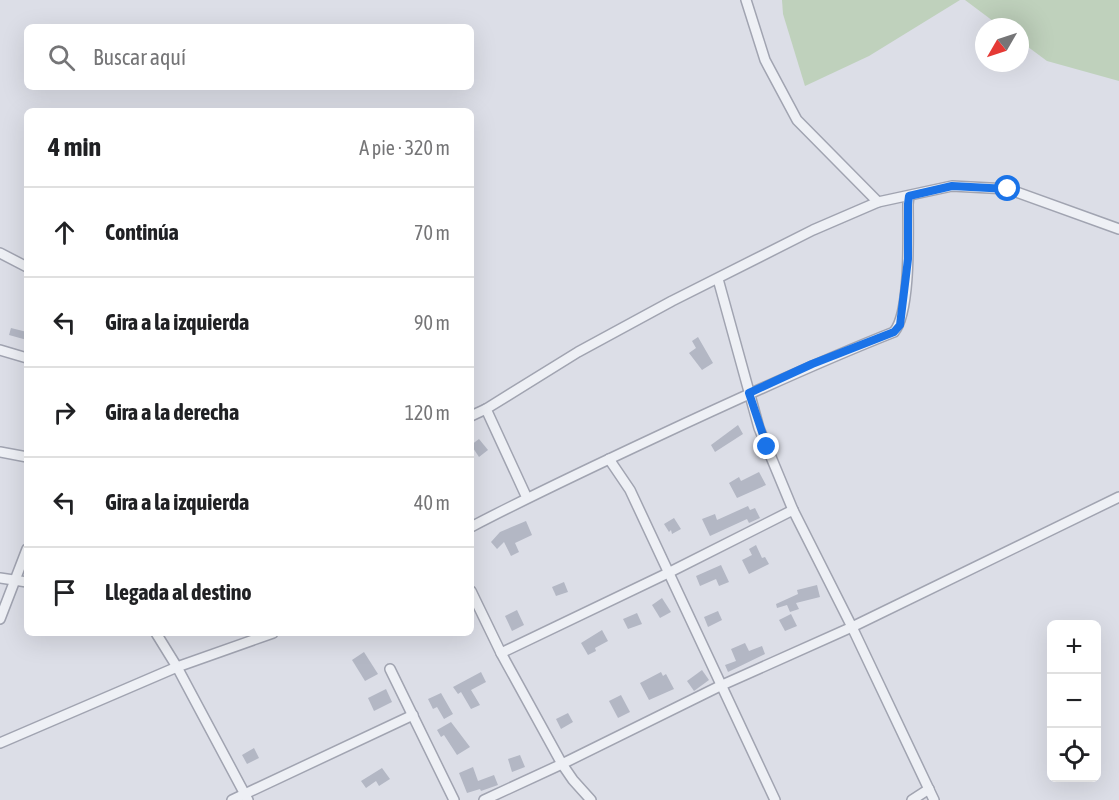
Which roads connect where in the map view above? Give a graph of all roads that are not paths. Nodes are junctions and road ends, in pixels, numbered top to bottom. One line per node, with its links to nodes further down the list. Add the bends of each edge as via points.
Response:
1 (746, 0): 3 (street, via 765,60 796,120)
2 (909, 196): 3 (street); 4 (street, via 952,186 1008,189); 10 (street, via 908,259 900,325 894,332)
3 (878, 202): 7 (street)
4 (1119, 229)
5 (0, 253): 6 (street)
6 (24, 265)
7 (718, 279): 10 (street); 11 (street, via 578,352)
8 (0, 350): 9 (street)
9 (24, 357)
10 (749, 393): 15 (street); 18 (street)
11 (486, 409): 12 (street); 17 (street)
12 (474, 415)
13 (0, 452): 14 (street)
14 (24, 456)
15 (609, 459): 17 (street); 21 (street, via 630,490)
16 (1119, 497): 27 (street)
17 (527, 498): 19 (street)
18 (793, 510): 21 (street); 27 (street)
19 (474, 525)
20 (24, 557): 23 (street)
21 (668, 573): 30 (street); 33 (street)
22 (0, 578): 23 (street)
23 (15, 580): 24 (street); 26 (street)
24 (24, 582)
25 (474, 597): 30 (street)
26 (0, 619)
27 (852, 627): 33 (street); 37 (street)
28 (158, 636): 31 (street)
29 (265, 636): 31 (street)
30 (501, 653): 36 (street)
31 (177, 667): 35 (street); 38 (street)
32 (390, 669): 34 (street)
33 (720, 686): 36 (street); 43 (street)
34 (413, 715): 38 (street); 40 (street)
35 (0, 743)
36 (562, 765): 41 (street); 42 (street)
37 (929, 789): 44 (street); 45 (street)
38 (247, 797): 39 (street)
39 (232, 800)
40 (454, 800)
41 (484, 800)
42 (591, 800)
43 (775, 800)
44 (912, 800)
45 (934, 800)

